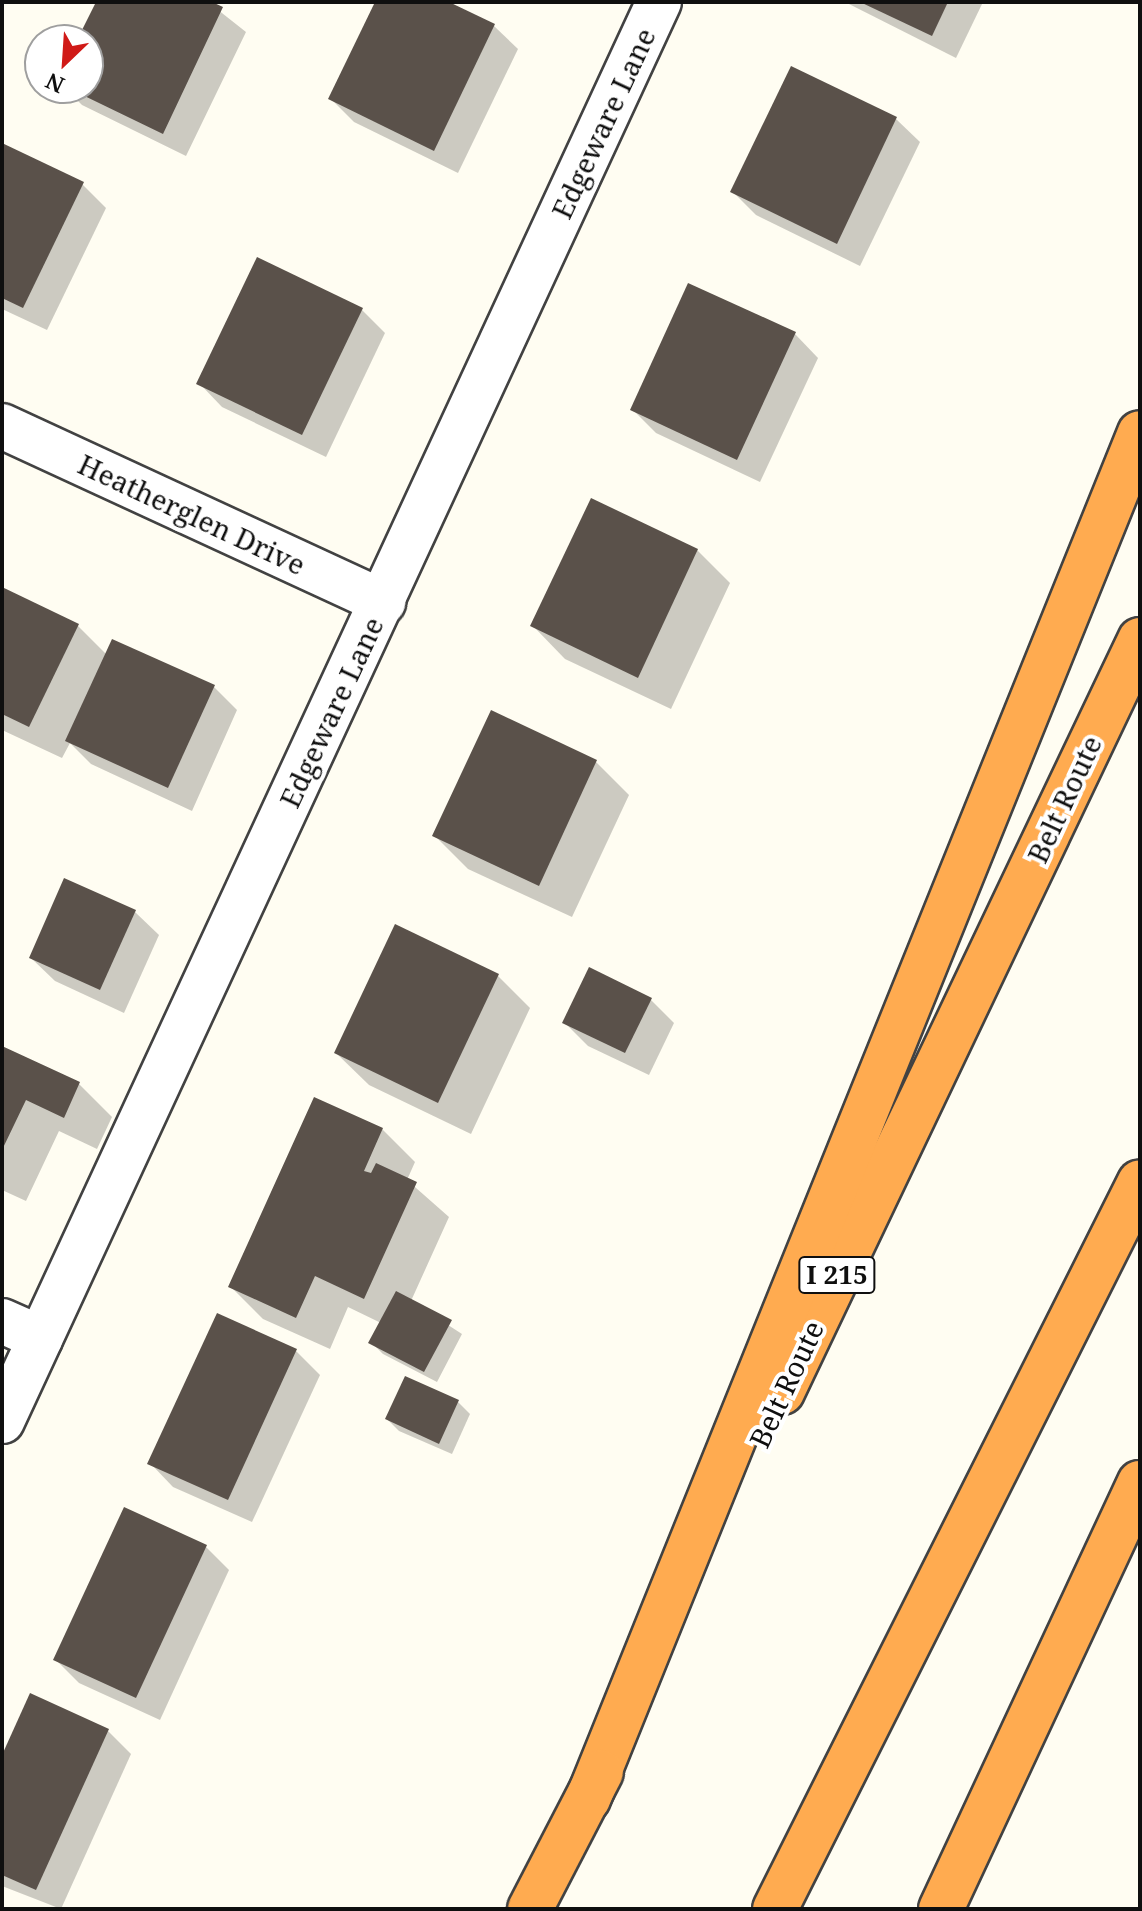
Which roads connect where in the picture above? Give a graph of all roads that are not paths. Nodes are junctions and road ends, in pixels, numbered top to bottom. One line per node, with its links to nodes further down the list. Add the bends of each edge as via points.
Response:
1 (659, 2): 4 (street, Edgeware Lane)
2 (2, 426): 4 (street, Heatherglen Drive)
3 (1140, 433): 10 (highway)
4 (383, 602): 7 (street, Edgeware Lane)
5 (1140, 640): 10 (highway, Belt Route / I 215)
6 (1140, 1182): 12 (highway)
7 (21, 1329): 8 (street, Edgeware Lane)
8 (2, 1421)
9 (1140, 1483): 13 (highway)
10 (588, 1799): 11 (highway, Belt Route / I 215)
11 (530, 1909)
12 (775, 1909)
13 (941, 1909)

